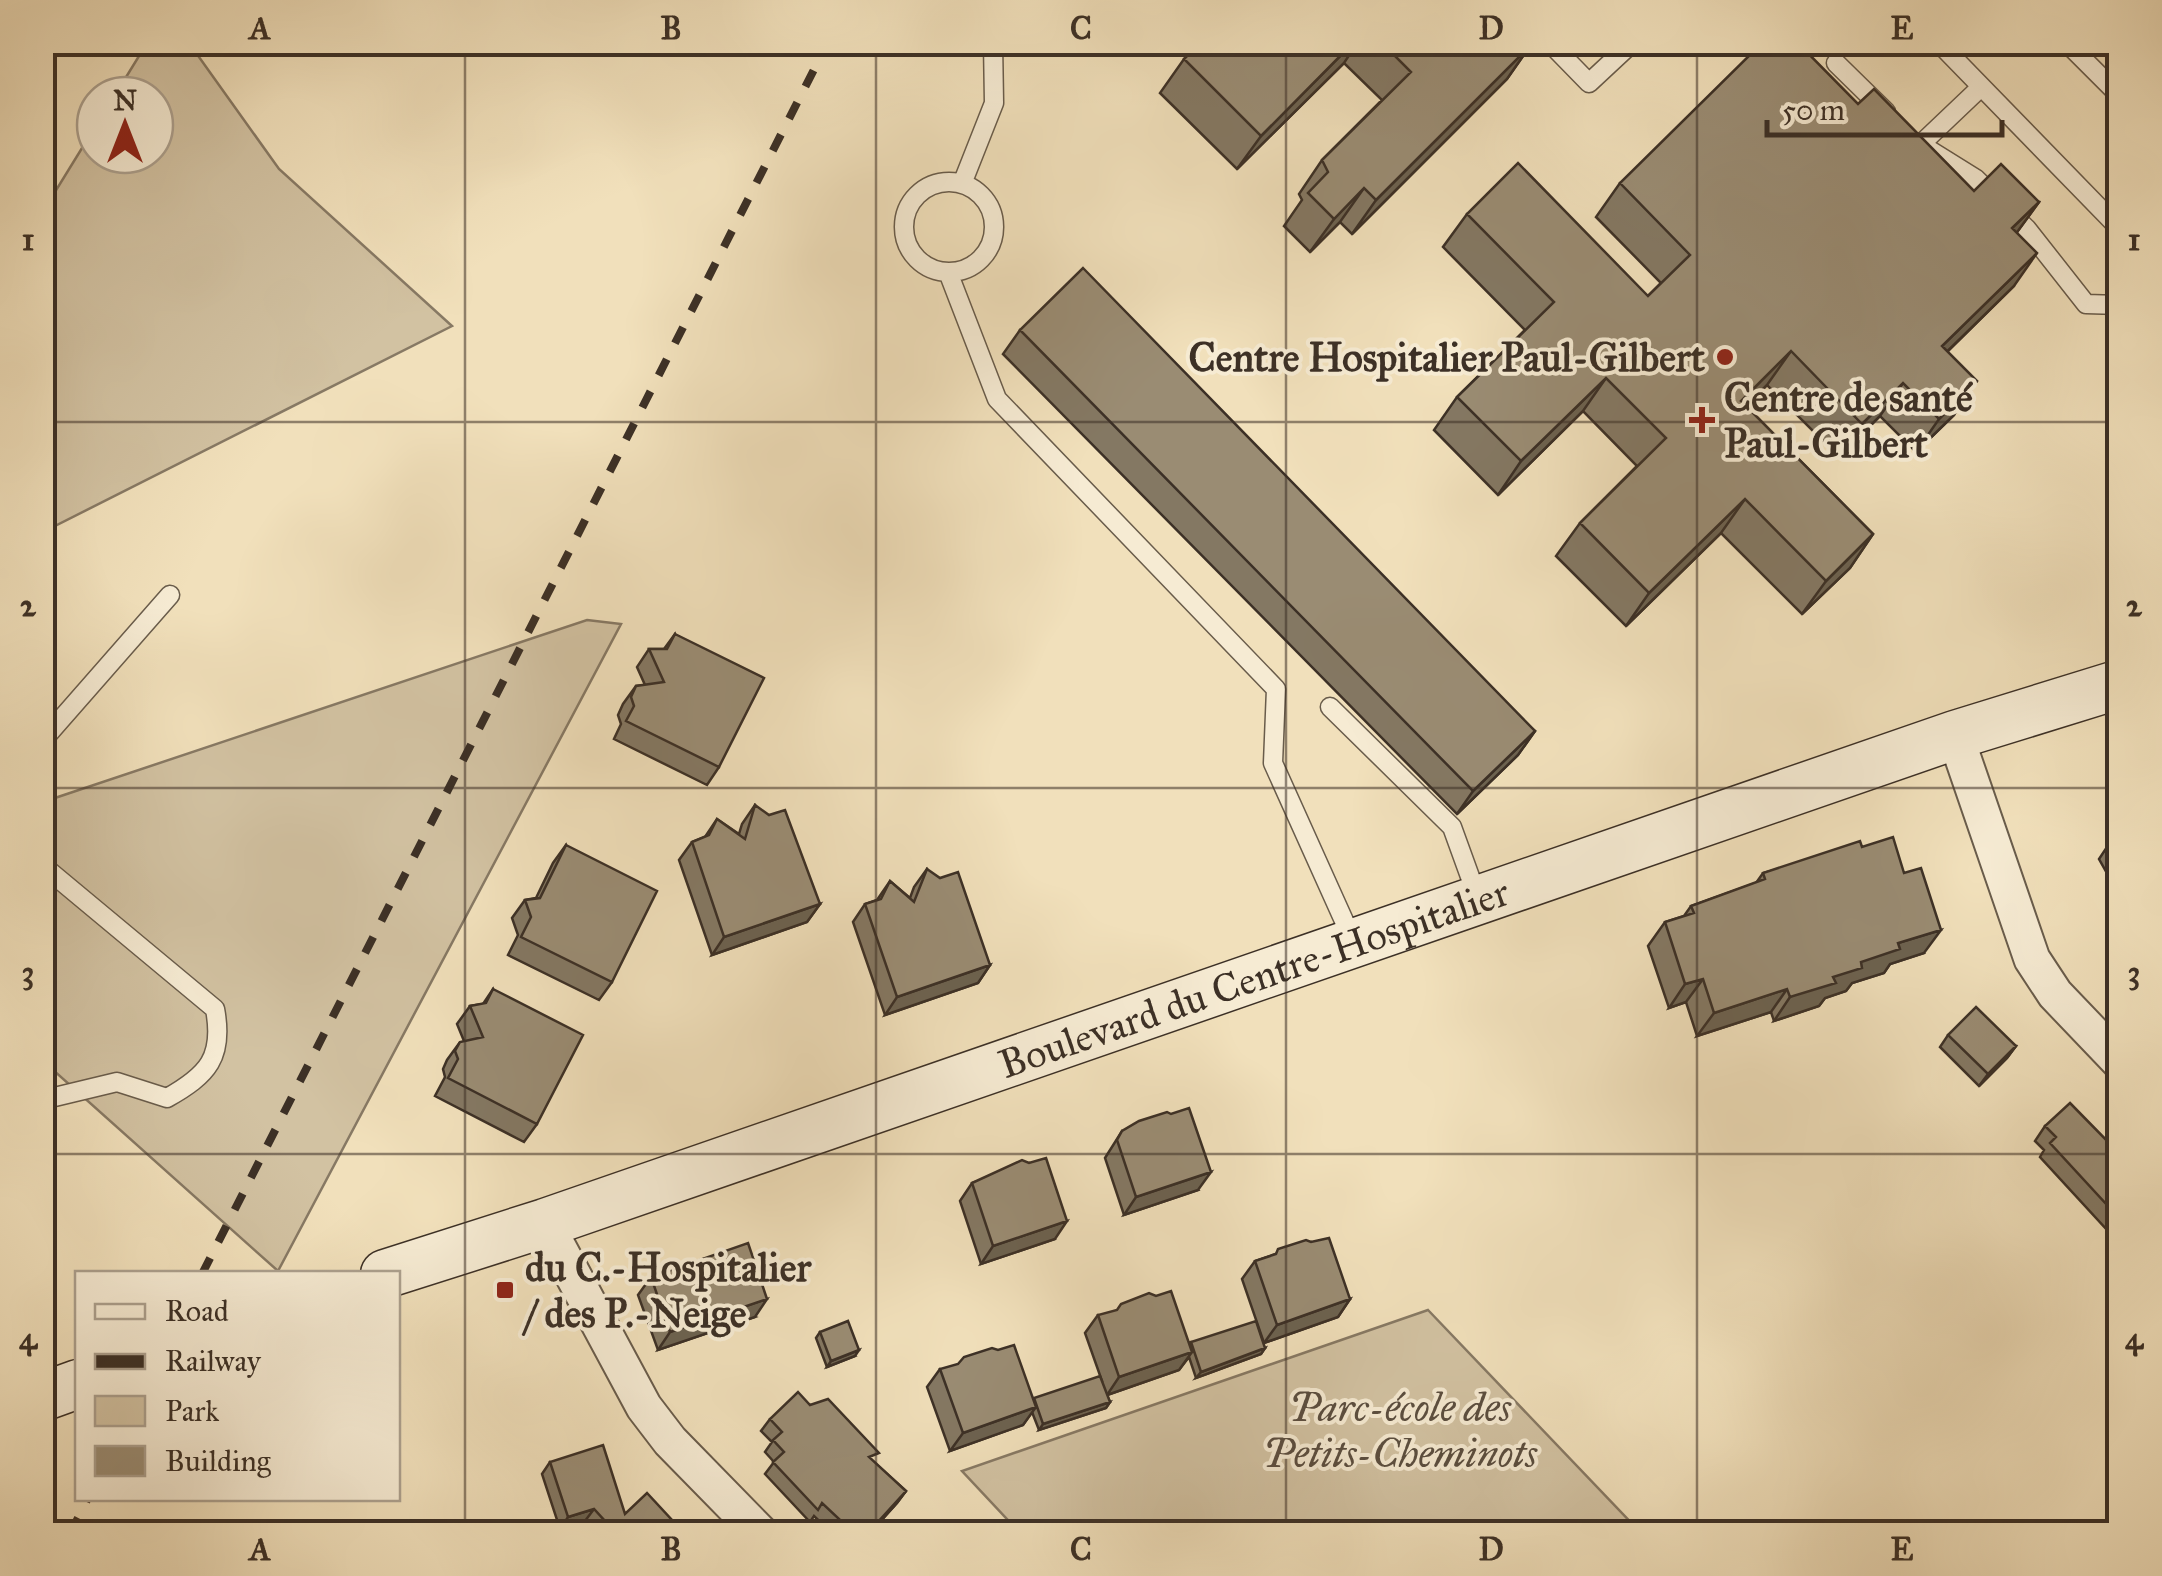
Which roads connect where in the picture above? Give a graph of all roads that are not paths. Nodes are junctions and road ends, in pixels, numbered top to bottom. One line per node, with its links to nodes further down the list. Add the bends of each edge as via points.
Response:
1 (993, 42): 10 (lane, via 994,103)
2 (1549, 42): 3 (lane, via 1589,83)
3 (1633, 42)
4 (1938, 42): 7 (lane)
5 (2066, 42): 8 (lane)
6 (1836, 63): 9 (lane)
7 (1981, 87): 9 (lane); 11 (lane)
8 (2120, 96)
9 (1920, 144): 13 (lane, via 1976,179 2027,229 2086,304)
10 (962, 184): 12 (lane, via 990,207 994,234 981,260); 12 (lane, via 929,186 908,205 904,219 916,258)
11 (2120, 229)
12 (948, 272): 21 (lane, via 996,400 1276,689 1273,763)
13 (2120, 304)
14 (170, 595): 18 (lane)
15 (2120, 684): 17 (street, Boulevard du Centre-Hospitalier)
16 (1330, 707): 20 (lane, via 1452,827)
17 (1955, 735): 20 (street, Boulevard du Centre-Hospitalier); 22 (street, via 2032,959 2055,994)
18 (42, 741)
19 (42, 866): 23 (lane, via 216,1010 220,1036 203,1073 167,1098 117,1082)
20 (1478, 900): 21 (street, Boulevard du Centre-Hospitalier)
21 (1354, 943): 24 (street, Boulevard du Centre-Hospitalier)
22 (2120, 1062)
23 (42, 1100)
24 (545, 1222): 25 (street, Boulevard du Centre-Hospitalier); 28 (street, via 644,1408)
25 (394, 1271)
26 (75, 1385): 27 (street)
27 (42, 1397)
28 (761, 1534)

